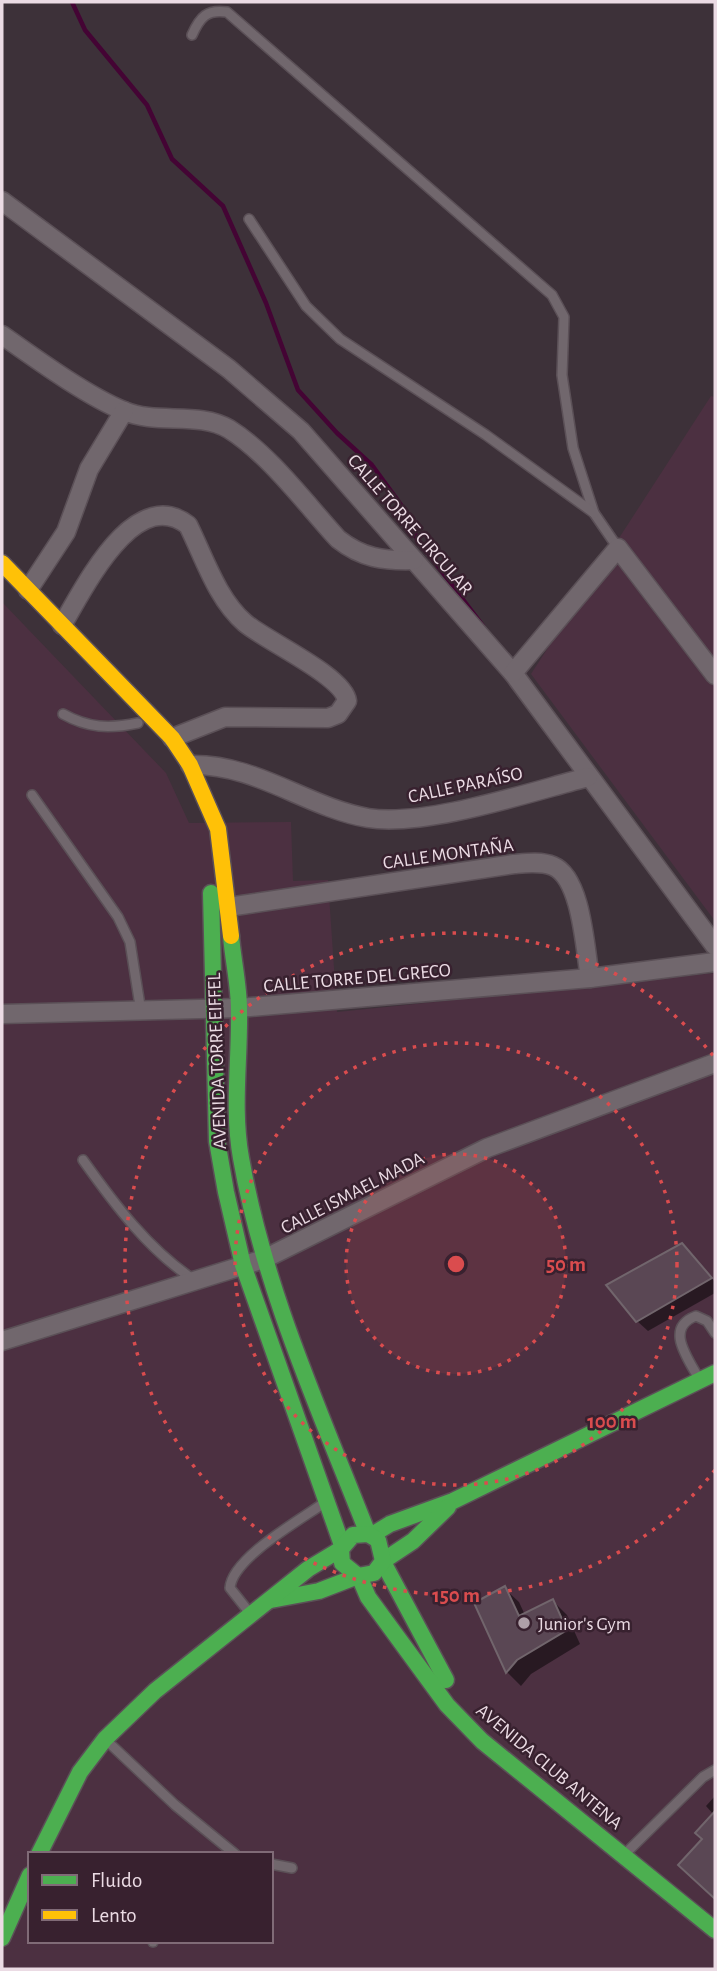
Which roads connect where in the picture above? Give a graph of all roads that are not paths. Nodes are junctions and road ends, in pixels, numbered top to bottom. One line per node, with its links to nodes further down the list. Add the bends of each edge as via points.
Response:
1 (192, 35): 6 (lane, via 203,15 213,10 227,12 552,295 564,317 565,409)
2 (2, 201): 8 (street, CALLE TORRE CIRCULAR, via 229,369 301,431)
3 (249, 219): 6 (lane, via 306,306 340,339)
4 (2, 335): 5 (street)
5 (124, 411): 8 (street, via 149,419 207,422 226,428 247,442 354,552 371,559); 11 (street, via 89,469 66,531)
6 (594, 513): 7 (lane)
7 (618, 548): 13 (street); 14 (street)
8 (414, 560): 13 (street, CALLE TORRE CIRCULAR)
9 (2, 563): 11 (street, AVENIDA TORRE EIFFEL)
10 (2, 583): 16 (street, AVENIDA TORRE EIFFEL)
11 (28, 590): 12 (street, AVENIDA TORRE EIFFEL)
12 (62, 625): 17 (street, AVENIDA TORRE EIFFEL); 17 (street, via 109,551 132,527 148,516 178,517 188,525 222,596 244,622 330,679 346,695 338,714 328,718 225,717)
13 (513, 673): 19 (street, CALLE TORRE CIRCULAR)
14 (715, 675)
15 (63, 714): 16 (lane, via 91,726)
16 (138, 723): 26 (street, AVENIDA TORRE EIFFEL, via 165,754 204,827)
17 (172, 738): 18 (street, AVENIDA TORRE EIFFEL)
18 (190, 765): 19 (street, CALLE PARAÍSO, via 208,764 248,774 332,807 368,818 393,819 456,811); 21 (street, AVENIDA TORRE EIFFEL, via 218,829)
19 (588, 777): 22 (street, CALLE TORRE CIRCULAR)
20 (32, 795): 27 (lane, via 118,917 130,942)
21 (228, 906): 24 (street, CALLE MONTAÑA, via 514,864 553,866 567,876 575,893); 25 (street, AVENIDA TORRE EIFFEL)
22 (715, 947)
23 (715, 962): 24 (street, CALLE TORRE DEL GRECO)
24 (590, 978): 25 (street, CALLE TORRE DEL GRECO)
25 (239, 1008): 26 (street, CALLE TORRE DEL GRECO); 31 (street, AVENIDA TORRE EIFFEL, via 236,1110 241,1158)
26 (215, 1009): 27 (street, CALLE TORRE DEL GRECO); 32 (street, AVENIDA TORRE EIFFEL, via 217,1141)
27 (141, 1012): 28 (street, CALLE TORRE DEL GRECO)
28 (2, 1014)
29 (715, 1063): 31 (street, CALLE ISMAEL MADA, via 487,1148)
30 (83, 1160): 33 (lane, via 130,1223)
31 (264, 1259): 32 (street, CALLE ISMAEL MADA); 40 (street, AVENIDA TORRE EIFFEL)
32 (243, 1265): 33 (street, CALLE ISMAEL MADA); 38 (street, AVENIDA TORRE EIFFEL)
33 (195, 1281): 35 (street, CALLE ISMAEL MADA)
34 (715, 1333): 37 (lane, via 707,1321 696,1316 679,1328 679,1339)
35 (2, 1341)
36 (715, 1373): 37 (street)
37 (700, 1381): 39 (street)
38 (327, 1501): 41 (street, AVENIDA TORRE EIFFEL); 45 (lane, via 235,1571 230,1588)
39 (453, 1502): 40 (street); 42 (street, via 413,1541)
40 (370, 1534): 41 (street, via 353,1535); 42 (street, via 382,1546)
41 (342, 1547): 43 (street, via 342,1563); 44 (street)
42 (383, 1561): 43 (street, via 373,1573); 48 (street, AVENIDA CLUB ANTENA, via 437,1667 457,1696 515,1757)
43 (358, 1576): 44 (street, via 319,1591); 55 (street, AVENIDA CLUB ANTENA, via 368,1597 447,1705 482,1741)
44 (271, 1600): 45 (street)
45 (252, 1616): 46 (street, via 155,1691)
46 (105, 1739): 49 (street, via 80,1772); 50 (lane)
47 (715, 1770): 48 (lane)
48 (628, 1851): 54 (street, AVENIDA CLUB ANTENA)
49 (40, 1852)
50 (233, 1852)
51 (273, 1864): 52 (lane)
52 (292, 1868)
53 (28, 1880): 56 (street)
54 (715, 1920)
55 (715, 1930)
56 (2, 1938)

